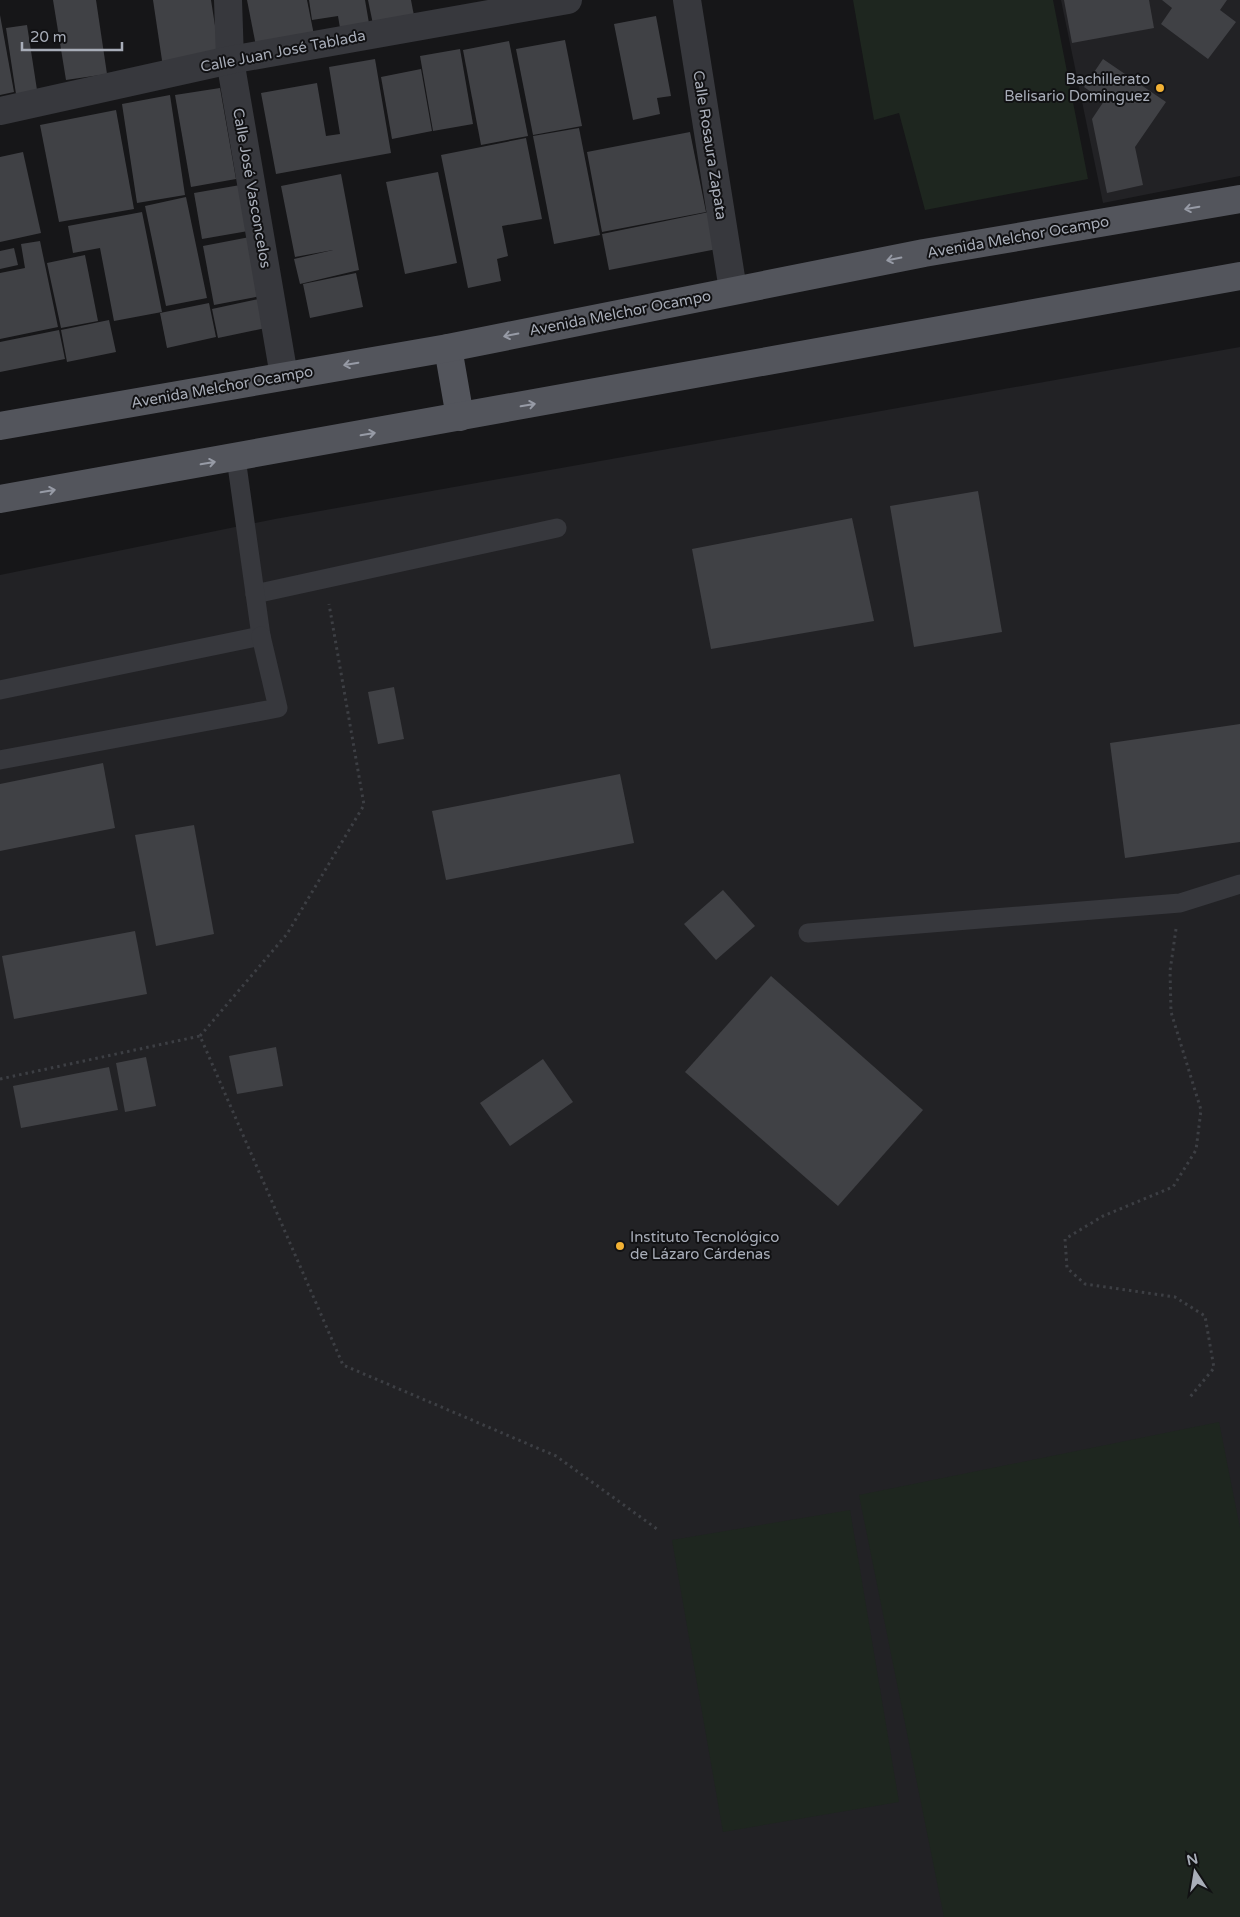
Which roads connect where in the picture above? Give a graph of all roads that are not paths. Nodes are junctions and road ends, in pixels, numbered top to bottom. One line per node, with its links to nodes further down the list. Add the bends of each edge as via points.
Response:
1 (228, 0): 4 (street, Calle José Vasconcelos)
2 (568, 0): 4 (street, Calle Juan José Tablada)
3 (686, 0): 8 (street, Calle Rosaura Zapata)
4 (230, 60): 5 (street, Calle Juan José Tablada); 10 (street, Calle José Vasconcelos)
5 (0, 110)
6 (1240, 200): 8 (main road, Avenida Melchor Ocampo, one-way to 8, via 924,253)
7 (1240, 276): 11 (main road, one-way to 7)
8 (733, 290): 9 (main road, Avenida Melchor Ocampo, one-way to 9)
9 (448, 348): 10 (main road, Avenida Melchor Ocampo, one-way to 10); 11 (main road)
10 (284, 376): 12 (main road, Avenida Melchor Ocampo)
11 (460, 417): 13 (main road, one-way to 11)
12 (0, 426)
13 (236, 458): 14 (main road, one-way to 13); 16 (lane)
14 (0, 499)
15 (557, 528): 16 (lane)
16 (255, 594): 17 (lane)
17 (262, 636): 18 (lane); 19 (lane, via 278,708)
18 (0, 690)
19 (0, 760)
20 (1240, 884): 21 (lane, via 1180,904)
21 (808, 933)

